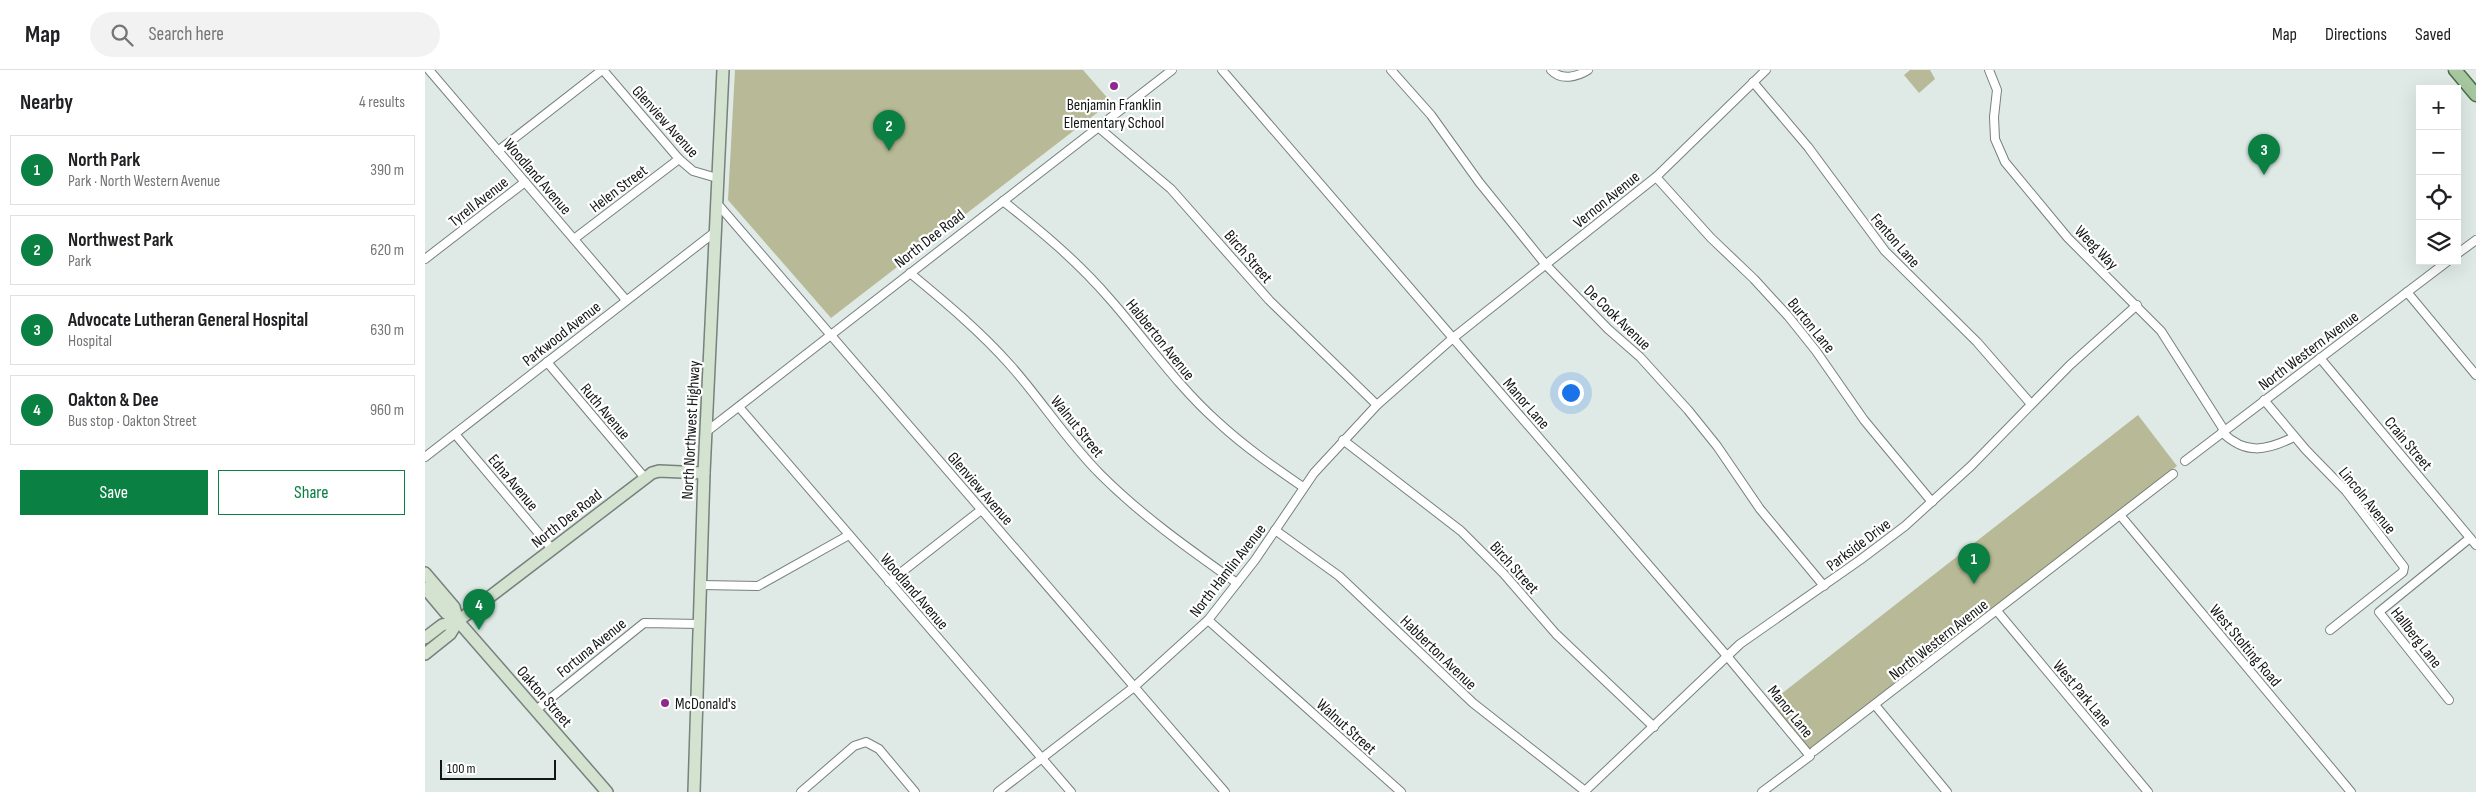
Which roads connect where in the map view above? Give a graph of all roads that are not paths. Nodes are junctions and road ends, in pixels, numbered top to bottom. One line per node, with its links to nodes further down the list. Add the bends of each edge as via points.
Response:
1 (429, 70): 15 (street, Woodland Avenue)
2 (603, 70): 15 (street, Tyrell Avenue); 16 (street, Glenview Avenue)
3 (723, 70): 18 (main road, North Northwest Highway)
4 (1172, 70): 14 (street, North Dee Road)
5 (1222, 70): 34 (street, Manor Lane)
6 (1391, 70): 27 (street, De Cook Avenue, via 1431,115 1479,182)
7 (1551, 70): 8 (street, via 1563,76 1578,76)
8 (1587, 70)
9 (1766, 70): 12 (street, Vernon Avenue)
10 (1989, 70): 32 (street, Weeg Way, via 1997,90 1995,139 2005,162 2068,238)
11 (2455, 70): 13 (main road)
12 (1753, 82): 17 (street, Vernon Avenue); 39 (street, Fenton Lane, via 1808,147 1885,251 1977,342)
13 (2476, 94)
14 (1098, 127): 20 (street, North Dee Road); 40 (street, Birch Street, via 1165,184 1269,300)
15 (498, 151): 19 (street, Woodland Avenue)
16 (679, 159): 18 (street, Glenview Avenue, via 693,171); 23 (street, Helen Street)
17 (1657, 177): 27 (street, Vernon Avenue); 53 (street, Burton Lane, via 1711,238 1788,316 1874,433)
18 (717, 178): 21 (main road, North Northwest Highway)
19 (525, 182): 23 (street, Woodland Avenue); 26 (street, Tyrell Avenue)
20 (1003, 201): 29 (street, North Dee Road); 52 (street, Habberton Avenue, via 1054,242 1093,280 1164,367 1218,423)
21 (716, 202): 22 (main road, North Northwest Highway); 33 (street, Glenview Avenue)
22 (715, 232): 31 (street, Parkwood Avenue); 43 (main road, North Northwest Highway)
23 (574, 239): 31 (street, Woodland Avenue)
24 (2476, 240): 25 (street)
25 (2461, 251)
26 (425, 259)
27 (1547, 265): 34 (street, Vernon Avenue); 66 (street, De Cook Avenue, via 1599,320 1640,357 1688,410 1771,523)
28 (2443, 265): 30 (street, North Western Avenue)
29 (910, 273): 33 (street, North Dee Road); 63 (street, Walnut Street, via 997,350 1105,479 1153,522)
30 (2407, 292): 35 (street, North Western Avenue); 37 (street)
31 (626, 300): 36 (street, Parkwood Avenue)
32 (2137, 305): 39 (street, Parkside Drive, via 2069,365); 42 (street, Weeg Way, via 2161,331)
33 (829, 335): 41 (street, North Dee Road); 54 (street, Glenview Avenue)
34 (1453, 338): 40 (street, North Hamlin Avenue); 76 (street, Manor Lane)
35 (2320, 358): 38 (street, North Western Avenue); 58 (street, Crain Street)
36 (547, 362): 44 (street, Parkwood Avenue); 51 (street, Ruth Avenue)
37 (2476, 375)
38 (2264, 400): 42 (street, North Western Avenue); 45 (street, Lincoln Avenue)
39 (2031, 404): 53 (street, Parkside Drive)
40 (1377, 405): 46 (street, North Hamlin Avenue)
41 (739, 407): 43 (street, North Dee Road); 57 (street, Woodland Avenue)
42 (2223, 431): 45 (street, via 2237,444 2259,449); 48 (street, North Western Avenue)
43 (706, 432): 49 (main road, North Northwest Highway)
44 (455, 434): 47 (street, Parkwood Avenue); 60 (street, Edna Avenue)
45 (2294, 437): 64 (street, Lincoln Avenue, via 2345,491 2404,567)
46 (1343, 440): 52 (street, North Hamlin Avenue); 81 (street, Birch Street, via 1461,531 1503,573 1555,634)
47 (425, 456)
48 (2185, 462)
49 (704, 473): 51 (main road, North Dee Road, via 659,471); 65 (main road, North Northwest Highway)
50 (2173, 474): 55 (street, North Western Avenue)
51 (645, 478): 60 (main road, North Dee Road)
52 (1303, 487): 56 (street, North Hamlin Avenue)
53 (1931, 502): 66 (street, Parkside Drive)
54 (981, 510): 62 (street); 77 (street, Glenview Avenue)
55 (2120, 515): 69 (street, North Western Avenue); 96 (street, West Stolting Road)
56 (1275, 530): 63 (street, North Hamlin Avenue); 84 (street, Habberton Avenue, via 1339,576 1473,703)
57 (849, 535): 62 (street, Woodland Avenue); 65 (street, via 758,586)
58 (2470, 538): 59 (street, Crain Street); 68 (street, Hallberg Lane)
59 (2476, 545)
60 (552, 549): 71 (main road, North Dee Road)
61 (425, 573): 71 (main road, Oakton Street, via 454,607)
62 (889, 582): 83 (street, Woodland Avenue)
63 (1237, 583): 70 (street, North Hamlin Avenue)
64 (2391, 583): 68 (street); 73 (street, Lincoln Avenue)
65 (701, 585): 72 (main road, North Northwest Highway)
66 (1824, 586): 76 (street, Parkside Drive)
67 (425, 588): 71 (main road, Oakton Street, via 446,613)
68 (2401, 594): 78 (street, Hallberg Lane, via 2379,612)
69 (1997, 611): 79 (street, North Western Avenue); 95 (street, West Park Lane)
70 (1208, 620): 77 (street, North Hamlin Avenue); 92 (street, Walnut Street)
71 (458, 621): 74 (main road, North Dee Road, via 442,625); 75 (main road, North Dee Road, via 450,634); 80 (main road, Oakton Street)
72 (700, 624): 80 (street, Fortuna Avenue, via 644,622); 86 (main road, North Northwest Highway)
73 (2330, 630)
74 (425, 638)
75 (425, 654)
76 (1727, 656): 81 (street, Parkside Drive); 82 (street, Manor Lane)
77 (1134, 687): 83 (street, North Hamlin Avenue); 91 (street, Glenview Avenue)
78 (2449, 700)
79 (1875, 705): 82 (street, North Western Avenue); 94 (street)
80 (536, 710): 85 (main road, Oakton Street)
81 (1654, 727): 84 (street, Parkside Drive)
82 (1812, 754): 93 (street, North Western Avenue)
83 (1042, 758): 89 (street, North Hamlin Avenue); 90 (street, Woodland Avenue)
84 (1585, 791)
85 (607, 792)
86 (694, 792)
87 (801, 792): 88 (street, via 854,746 866,742 879,749)
88 (915, 792)
89 (998, 792)
90 (1071, 792)
91 (1225, 792)
92 (1401, 792)
93 (1762, 792)
94 (1947, 792)
95 (2148, 792)
96 (2351, 792)

